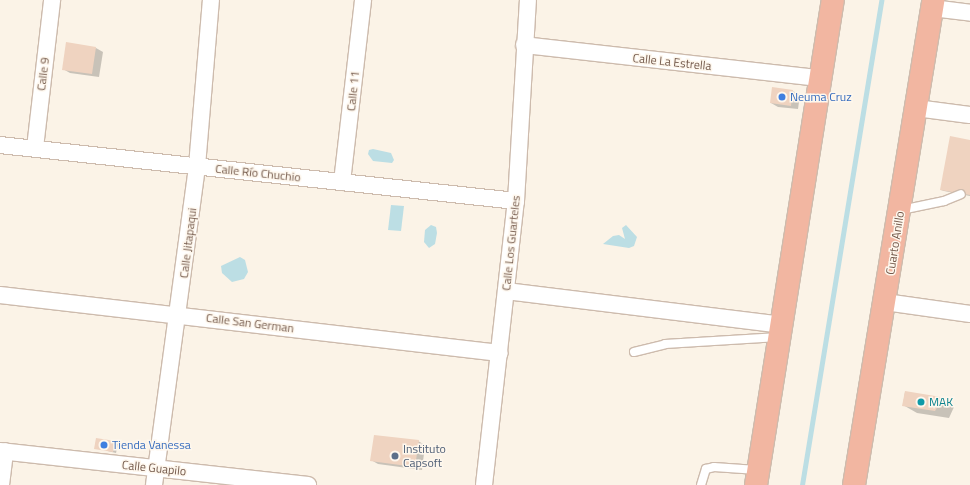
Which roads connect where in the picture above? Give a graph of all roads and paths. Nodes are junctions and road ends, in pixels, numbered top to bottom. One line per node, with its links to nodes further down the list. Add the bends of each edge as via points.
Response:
1 (52, 0): 13 (street, Calle 9)
2 (211, 0): 14 (street, Calle Jitapaqui)
3 (363, 0): 15 (street, Calle 11)
4 (528, 0): 8 (street, Calle Los Guarteles)
5 (833, 0): 9 (highway)
6 (933, 4): 7 (street); 10 (highway, Cuarto Anillo)
7 (970, 13)
8 (524, 45): 9 (street, Calle La Estrella); 17 (street, Calle Los Guarteles)
9 (820, 78): 24 (highway)
10 (916, 108): 11 (street); 18 (highway, Cuarto Anillo)
11 (970, 115)
12 (0, 145): 13 (street, Calle Río Chuchio)
13 (35, 148): 14 (street, Calle Río Chuchio)
14 (197, 166): 15 (street, Calle Río Chuchio); 23 (street, Calle Jitapaqui)
15 (342, 182): 17 (street, Calle Río Chuchio)
16 (961, 194): 18 (lane, via 944,201)
17 (516, 201): 19 (street, Calle Los Guarteles)
18 (900, 210): 21 (highway, Cuarto Anillo)
19 (506, 291): 24 (street); 26 (street, Calle Los Guarteles)
20 (0, 295): 23 (street, Calle San German)
21 (885, 302): 22 (street); 35 (highway, Cuarto Anillo)
22 (970, 314)
23 (179, 315): 26 (street, Calle San German); 28 (street, Calle Jitapaqui)
24 (780, 331): 25 (lane, via 665,344); 29 (highway)
25 (634, 352)
26 (500, 353): 33 (street, Calle Los Guarteles)
27 (3, 451): 28 (street, Calle Guapilo); 30 (street)
28 (156, 468): 31 (street, Calle Jitapaqui); 32 (street, Calle Guapilo)
29 (757, 477): 34 (lane, via 714,467 706,469)
30 (1, 485)
31 (154, 485)
32 (308, 485)
33 (484, 485)
34 (701, 485)
35 (854, 485)

